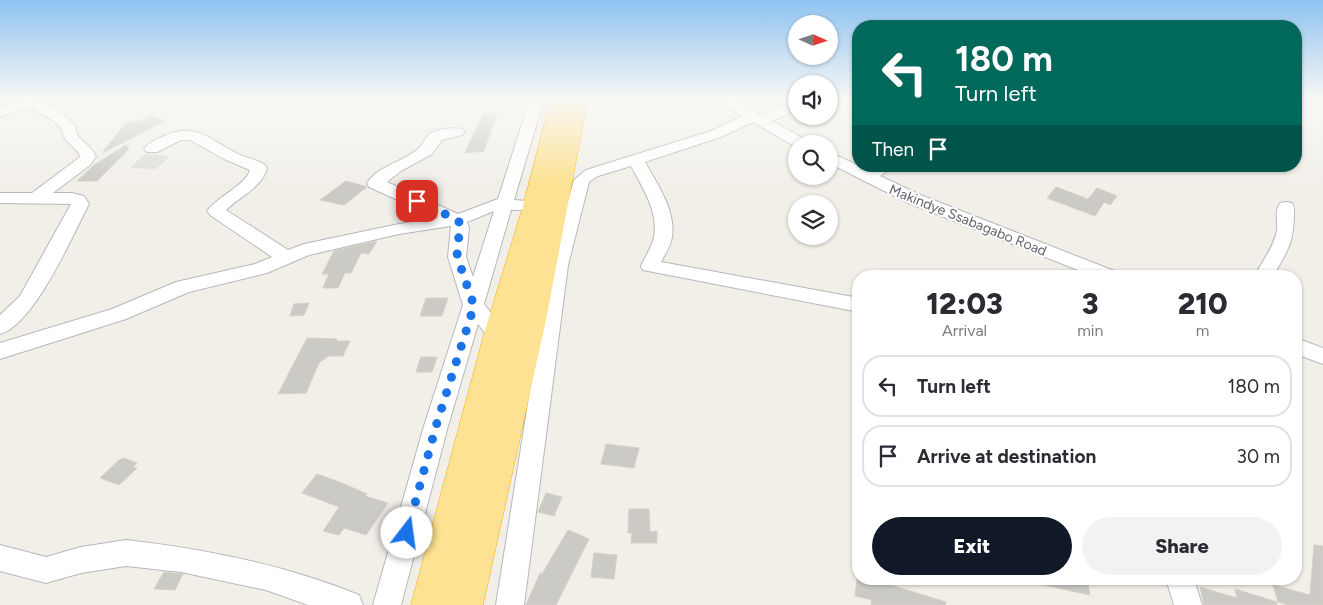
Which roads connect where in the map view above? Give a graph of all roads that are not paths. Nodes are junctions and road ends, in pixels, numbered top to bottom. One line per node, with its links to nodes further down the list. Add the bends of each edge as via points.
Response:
1 (68, 127): 16 (street, via 72,139 88,157)
2 (529, 127): 18 (street)
3 (554, 127): 19 (highway)
4 (572, 127): 34 (highway)
5 (734, 127): 10 (street)
6 (771, 127): 8 (street)
7 (457, 132): 21 (street, via 433,139 426,151 375,183)
8 (788, 136)
9 (152, 149): 22 (street, via 179,136 198,136 231,157 259,168 253,180 216,211)
10 (636, 160): 25 (street, via 653,191 664,225 663,236 650,266); 38 (street, via 588,174 582,180 574,204 559,265)
11 (838, 162): 12 (street, Makindye Ssabagabo Road)
12 (852, 169)
13 (858, 172): 15 (street, Makindye Ssabagabo Road)
14 (876, 172): 15 (street)
15 (867, 177): 23 (street, Makindye Ssabagabo Road)
16 (36, 197): 17 (street); 27 (street, via 72,198 80,204 28,300)
17 (0, 198)
18 (505, 204): 19 (street); 21 (street, via 487,206); 26 (street)
19 (535, 206): 28 (highway)
20 (1286, 207): 24 (street, via 1286,228)
21 (458, 220): 22 (street, via 399,229); 26 (street, via 457,256)
22 (285, 257): 30 (street, via 260,269 175,290 119,314)
23 (1095, 270)
24 (1268, 270)
25 (852, 304)
26 (474, 306): 28 (street); 36 (street, via 436,426)
27 (0, 327)
28 (498, 334): 37 (highway)
29 (1302, 348): 31 (street)
30 (0, 351)
31 (1323, 356)
32 (0, 558): 35 (street, via 46,570 81,560 126,554 181,560 266,577)
33 (1182, 585): 39 (street)
34 (471, 601)
35 (349, 605)
36 (387, 605)
37 (431, 605)
38 (510, 605)
39 (1188, 605)

